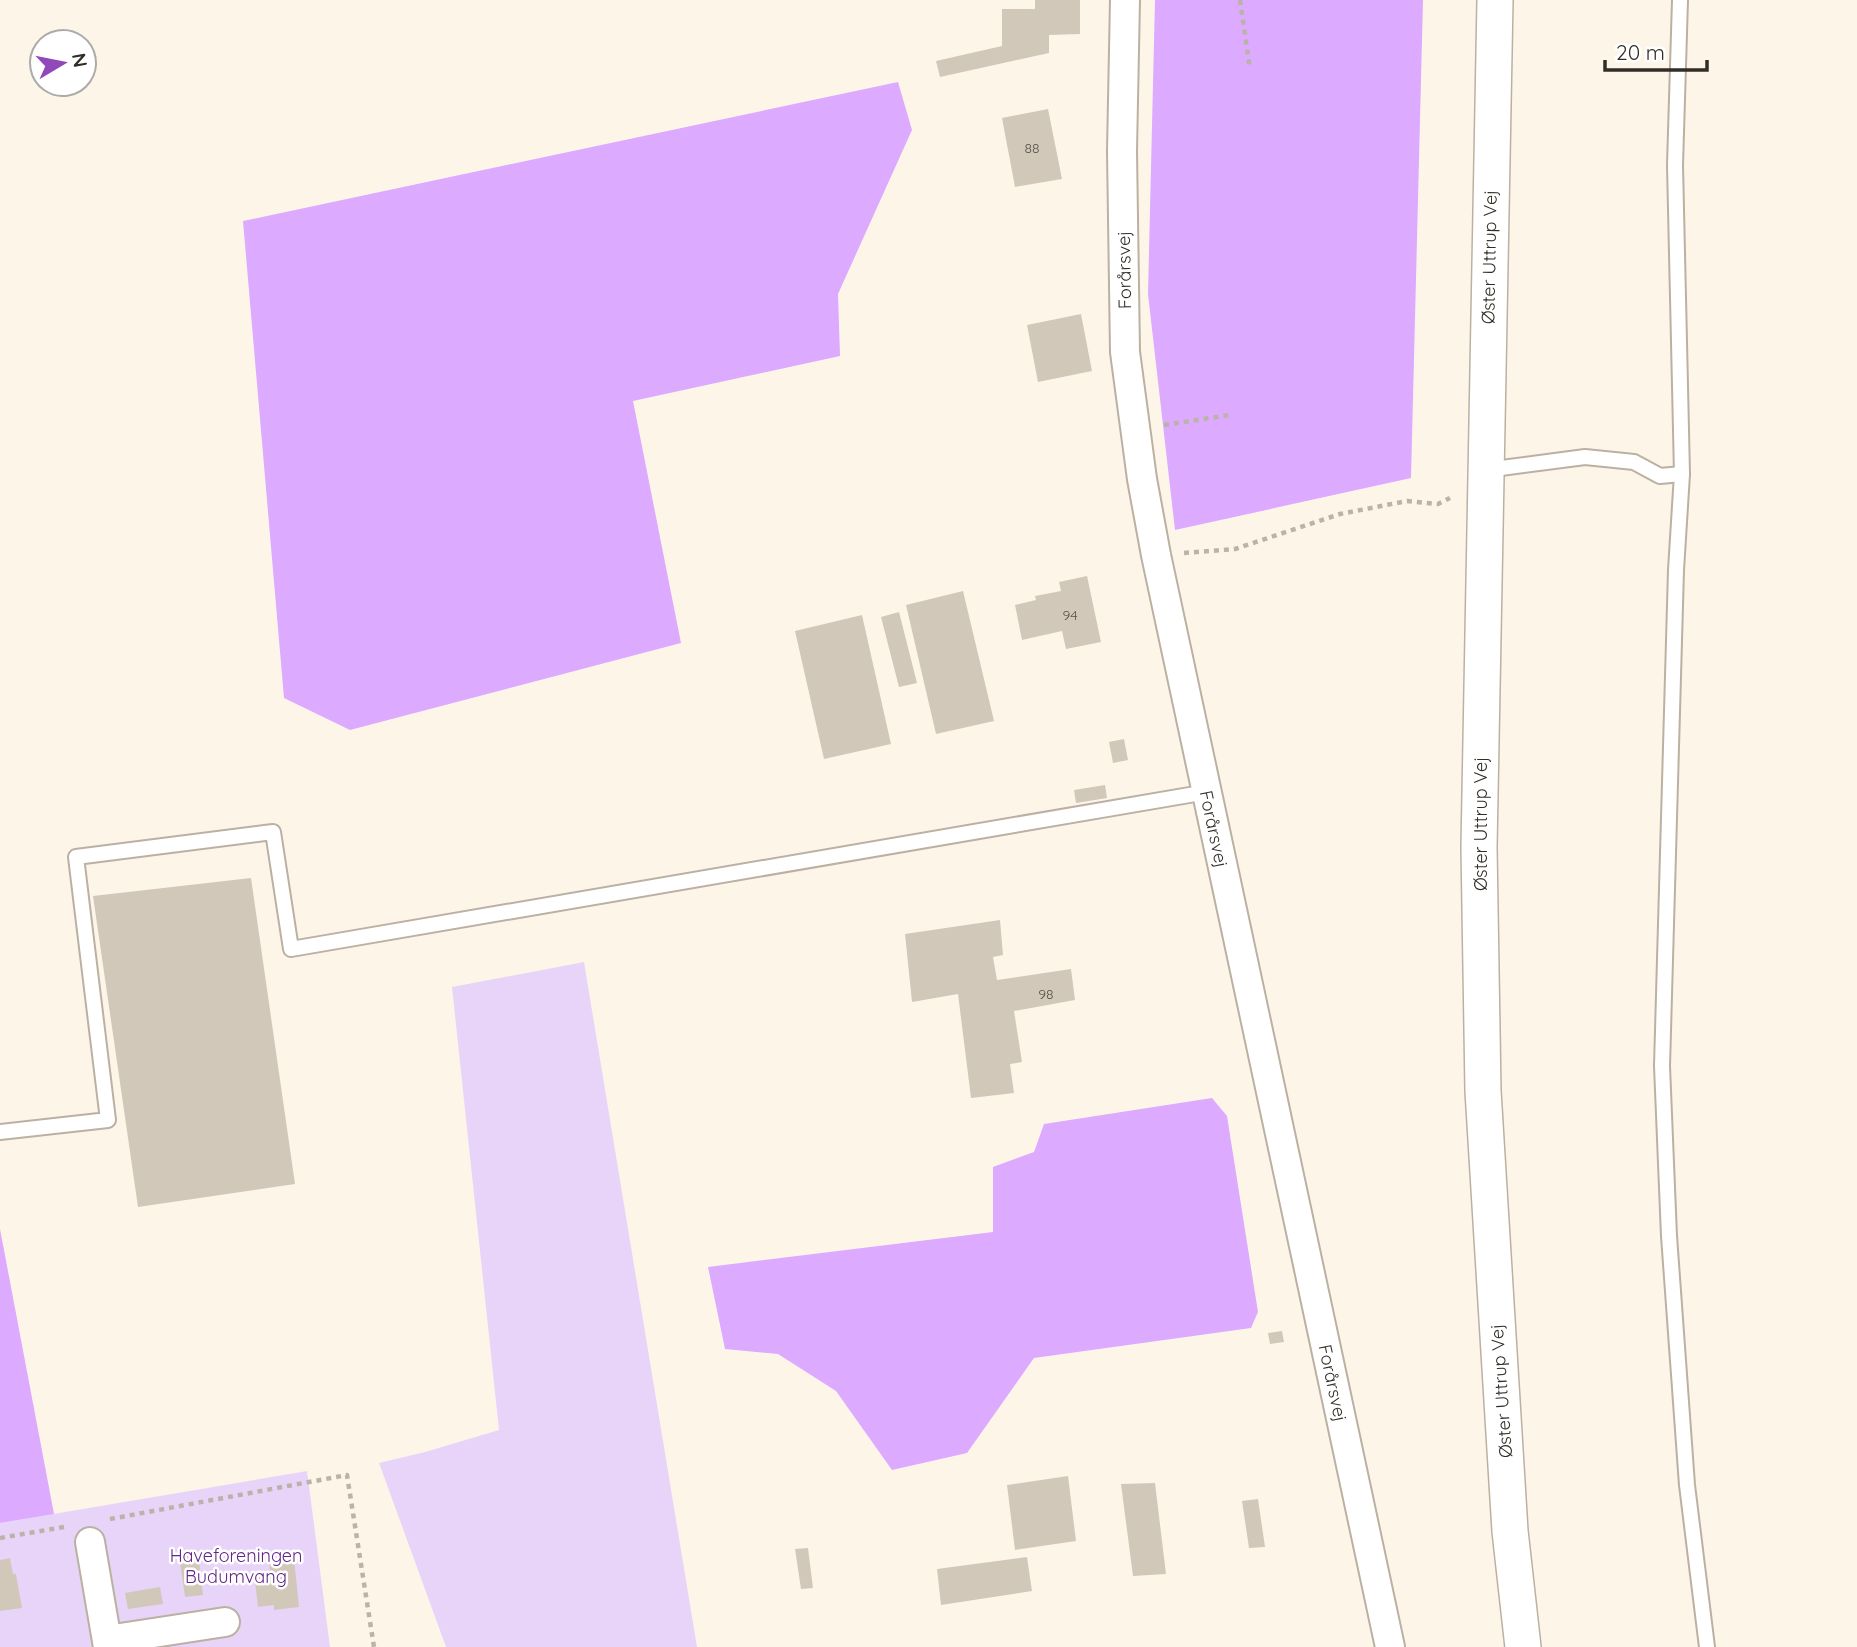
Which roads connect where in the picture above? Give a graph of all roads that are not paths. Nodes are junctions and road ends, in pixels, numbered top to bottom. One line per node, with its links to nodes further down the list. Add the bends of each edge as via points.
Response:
1 (1125, 0): 6 (street, Forårsvej, via 1125,352 1156,555)
2 (1495, 0): 4 (street, Øster Uttrup Vej)
3 (1680, 0): 5 (lane, via 1675,165)
4 (1485, 470): 5 (lane, via 1585,457 1634,462 1660,476); 12 (street, Øster Uttrup Vej, via 1479,847 1483,1091 1510,1531)
5 (1682, 474): 13 (lane, via 1662,1066 1687,1485)
6 (1207, 792): 7 (lane, via 291,949 273,832 76,857 108,1120); 11 (street, Forårsvej)
7 (0, 1132)
8 (89, 1529): 10 (street)
9 (225, 1622): 10 (street)
10 (107, 1643)
11 (1390, 1647)
12 (1523, 1647)
13 (1707, 1647)

